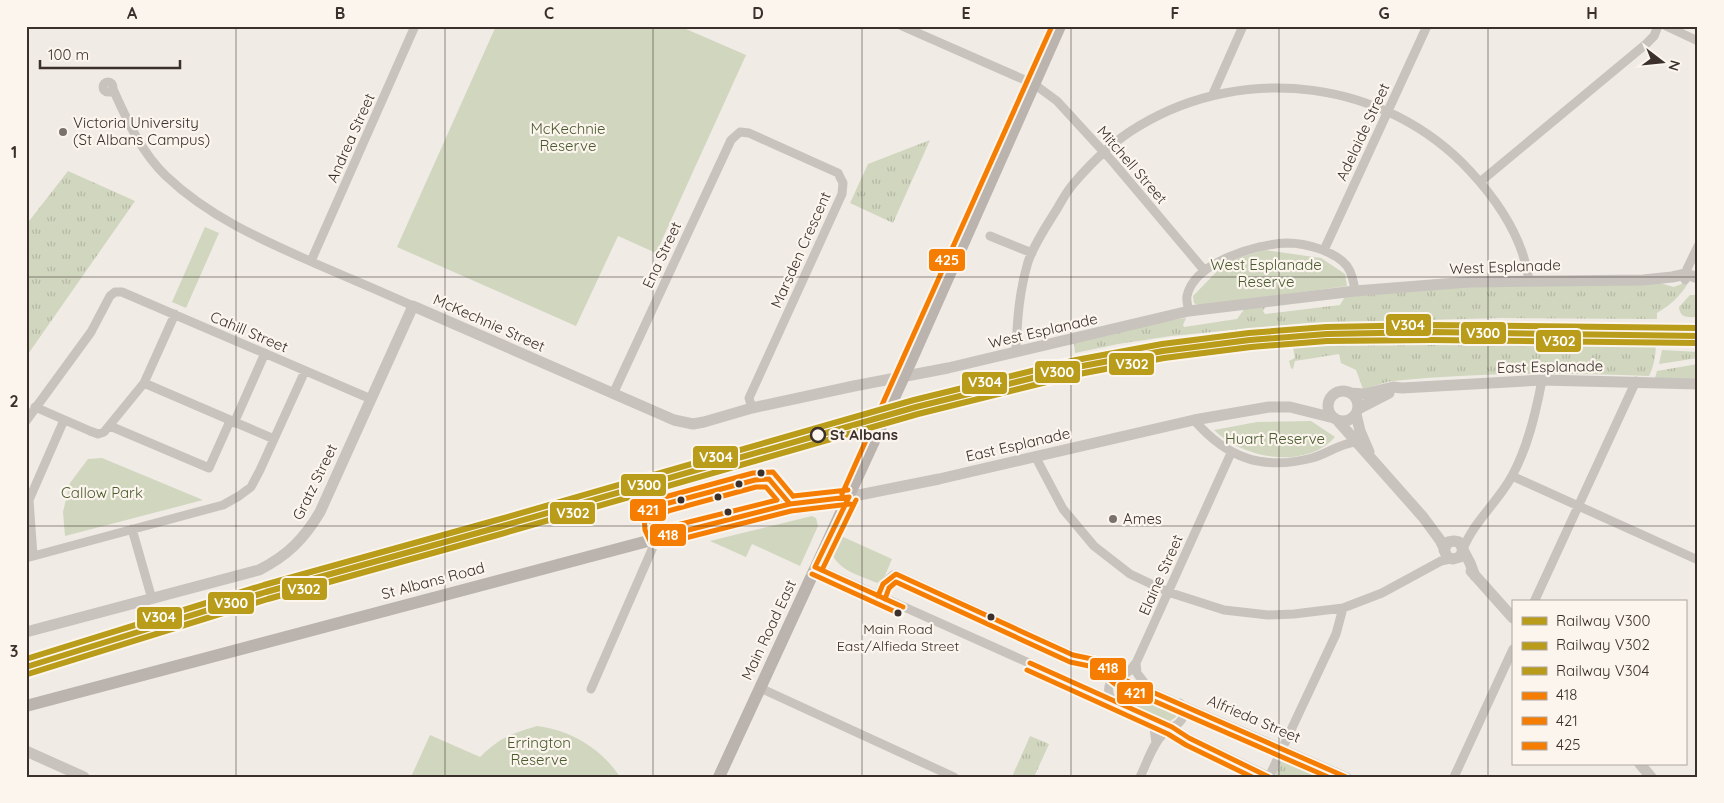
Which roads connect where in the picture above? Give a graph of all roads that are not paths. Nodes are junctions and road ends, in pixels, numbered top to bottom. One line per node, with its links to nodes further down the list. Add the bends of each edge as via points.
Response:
1 (415, 26): 21 (street, Andrea Street)
2 (902, 26): 10 (street, Mitchell Street)
3 (1060, 26): 10 (main road, Main Road East)
4 (1243, 26): 12 (street)
5 (1427, 26): 13 (street, Adelaide Street)
6 (1658, 26): 16 (street, via 1646,44)
7 (1666, 26): 8 (street)
8 (1676, 28): 9 (street)
9 (1698, 40)
10 (1034, 84): 15 (street, Mitchell Street, via 1057,101); 34 (main road, Main Road East)
11 (110, 91): 21 (street, McKechnie Street, via 152,161 181,189 255,237)
12 (1212, 96): 13 (street, via 1250,89 1305,89 1340,95); 15 (street, via 1150,120)
13 (1388, 112): 16 (street, via 1437,141); 19 (street, Adelaide Street)
14 (740, 132): 41 (street, Ena Street, via 731,140); 45 (street, Marsden Crescent, via 838,173 843,183 842,194 749,398)
15 (1104, 152): 20 (street, via 1073,184); 22 (street, Mitchell Street)
16 (1480, 182): 25 (street, via 1511,229 1525,260)
17 (990, 236): 20 (street)
18 (1698, 246): 23 (street)
19 (1324, 250): 22 (street, via 1286,243 1227,257); 27 (street, via 1347,265)
20 (1032, 253): 31 (street, via 1018,310)
21 (311, 262): 28 (street, McKechnie Street)
22 (1204, 270): 29 (street, via 1186,298)
23 (1686, 277): 24 (street, West Esplanade); 25 (street, West Esplanade, via 1672,284 1656,279); 26 (street, West Esplanade)
24 (1698, 278)
25 (1529, 280): 27 (street, West Esplanade)
26 (1698, 284)
27 (1354, 291): 29 (street, West Esplanade)
28 (413, 306): 41 (street, McKechnie Street); 43 (street, Gratz Street)
29 (1189, 311): 31 (street, West Esplanade)
30 (175, 314): 32 (street, Cahill Street); 37 (street); 44 (street, Cahill Street, via 115,292 91,332)
31 (1016, 352): 34 (street, West Esplanade)
32 (265, 353): 33 (street, Cahill Street); 52 (street)
33 (305, 371): 43 (street, Cahill Street); 55 (street)
34 (904, 377): 45 (street, McKechnie Street); 62 (main road, Main Road East)
35 (1542, 380): 36 (street, East Esplanade); 39 (street, East Esplanade); 61 (street, via 1538,406)
36 (1636, 382): 38 (street, East Esplanade); 63 (street)
37 (144, 383): 52 (street); 53 (street)
38 (1698, 384)
39 (1402, 388): 40 (street, East Esplanade); 47 (street, East Esplanade)
40 (1350, 393): 42 (street, via 1342,391); 47 (street, via 1357,400)
41 (613, 394): 45 (street, McKechnie Street, via 674,420 693,424)
42 (1331, 397): 46 (street); 50 (street, via 1328,406 1330,415)
43 (371, 399): 75 (street, Gratz Street, via 320,512 288,552 259,570)
44 (35, 408): 48 (street); 51 (street)
45 (752, 408)
46 (1307, 410): 49 (street, East Esplanade, via 1269,407); 50 (street, East Esplanade)
47 (1357, 412): 50 (street, via 1346,421); 60 (street, via 1360,431)
48 (64, 420): 53 (street, via 98,434); 69 (street, via 29,500)
49 (1194, 420): 58 (street, via 1208,436); 59 (street, East Esplanade)
50 (1336, 420): 54 (street)
51 (26, 421)
52 (232, 422): 53 (street, via 209,468); 55 (street)
53 (110, 426)
54 (1347, 430): 56 (street); 57 (street)
55 (274, 439): 65 (street, via 251,487 239,496 223,505)
56 (1355, 442): 57 (street); 60 (street)
57 (1334, 448): 58 (street, via 1314,457 1280,463)
58 (1231, 453): 73 (street, Elaine Street)
59 (1035, 456): 62 (street, East Esplanade); 73 (street, via 1063,509 1094,546 1130,574)
60 (1372, 459): 64 (street)
61 (1512, 476): 63 (street); 67 (street)
62 (849, 497): 66 (main road, St Albans Road, via 790,504); 71 (main road, Main Road East)
63 (1578, 506): 70 (street); 76 (street)
64 (1423, 516): 67 (street); 68 (street)
65 (132, 529): 69 (street); 75 (street)
66 (657, 538): 84 (street); 88 (main road, St Albans Road)
67 (1459, 545): 68 (street, via 1448,542); 68 (street, via 1460,557); 72 (street)
68 (1448, 554): 72 (street, via 1468,567); 77 (street, via 1382,593)
69 (30, 557)
70 (1698, 560)
71 (815, 567): 74 (street); 83 (main road, Main Road East)
72 (1475, 576): 78 (street)
73 (1168, 592): 77 (street, via 1224,610 1268,616); 81 (street, Elaine Street)
74 (878, 596): 82 (street, Alfrieda Street, via 883,584 896,574 1073,655 1097,660); 86 (street)
75 (152, 599): 79 (street, Gratz Street)
76 (1535, 600)
77 (1343, 608): 92 (street, via 1336,634)
78 (1512, 617)
79 (26, 632)
80 (1512, 651): 101 (street)
81 (1136, 663): 82 (street, Elaine Street, via 1128,672); 85 (street, via 1137,673)
82 (1118, 676): 85 (street, Alfrieda Street); 86 (street, via 1109,685)
83 (760, 688): 96 (main road, Main Road East); 97 (street)
84 (591, 689)
85 (1149, 689): 87 (street, Alfrieda Street)
86 (1111, 699): 89 (street)
87 (1180, 703): 90 (street, via 1182,719); 92 (street, Alfrieda Street)
88 (27, 707)
89 (1145, 715): 90 (street); 91 (street, via 1154,728)
90 (1172, 727): 91 (street); 99 (street)
91 (1156, 743): 98 (street)
92 (1282, 748): 99 (street); 100 (street, Alfrieda Street)
93 (26, 751): 95 (street)
94 (1642, 766): 102 (street)
95 (84, 777)
96 (719, 777)
97 (954, 777)
98 (1140, 777)
99 (1269, 777)
100 (1347, 777)
101 (1454, 777)
102 (1651, 777)

